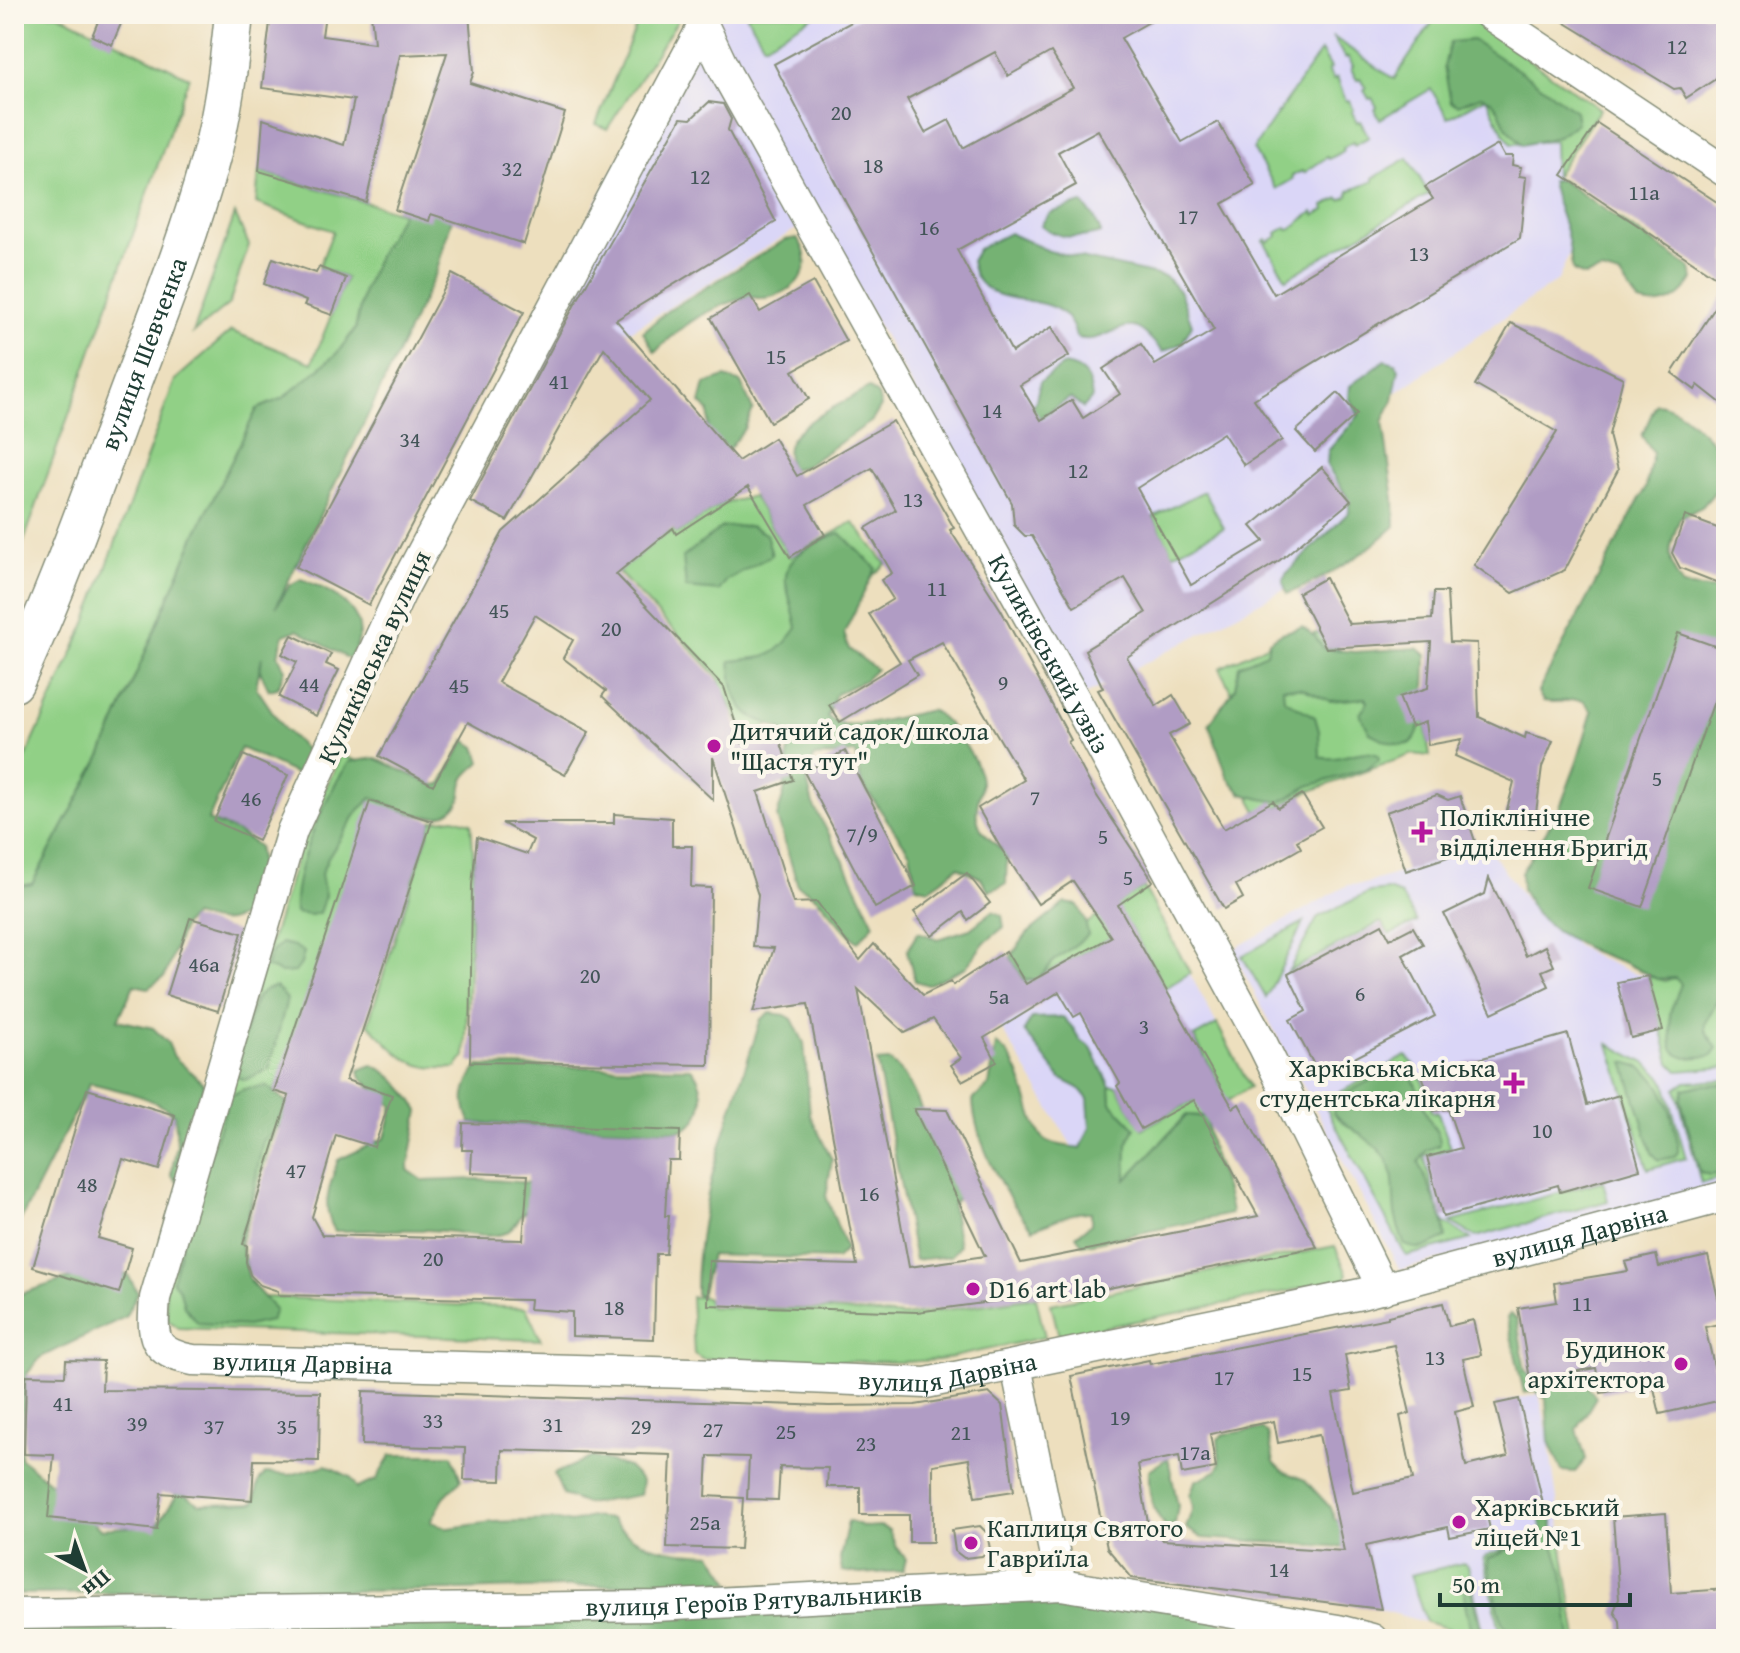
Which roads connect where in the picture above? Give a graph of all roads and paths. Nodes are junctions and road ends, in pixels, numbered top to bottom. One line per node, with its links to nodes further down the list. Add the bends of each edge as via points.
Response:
1 (234, 14): 5 (main road, вулиця Шевченка, via 210,163 78,529)
2 (1489, 14): 4 (street)
3 (700, 20): 7 (street, Куликівський узвіз, via 1263,1045); 8 (street, Куликівська вулиця, via 400,594 292,831 155,1298)
4 (1726, 172)
5 (14, 683)
6 (1726, 1196): 7 (street, вулиця Дарвіна)
7 (1383, 1289): 9 (street, вулиця Дарвіна)
8 (157, 1343): 9 (street, вулиця Дарвіна, via 170,1356 193,1360 926,1383)
9 (1016, 1366): 10 (street)
10 (1061, 1585): 11 (street, вулиця Героїв Рятувальників, via 655,1606); 12 (street, вулиця Героїв Рятувальників)
11 (14, 1614)
12 (1372, 1639)

